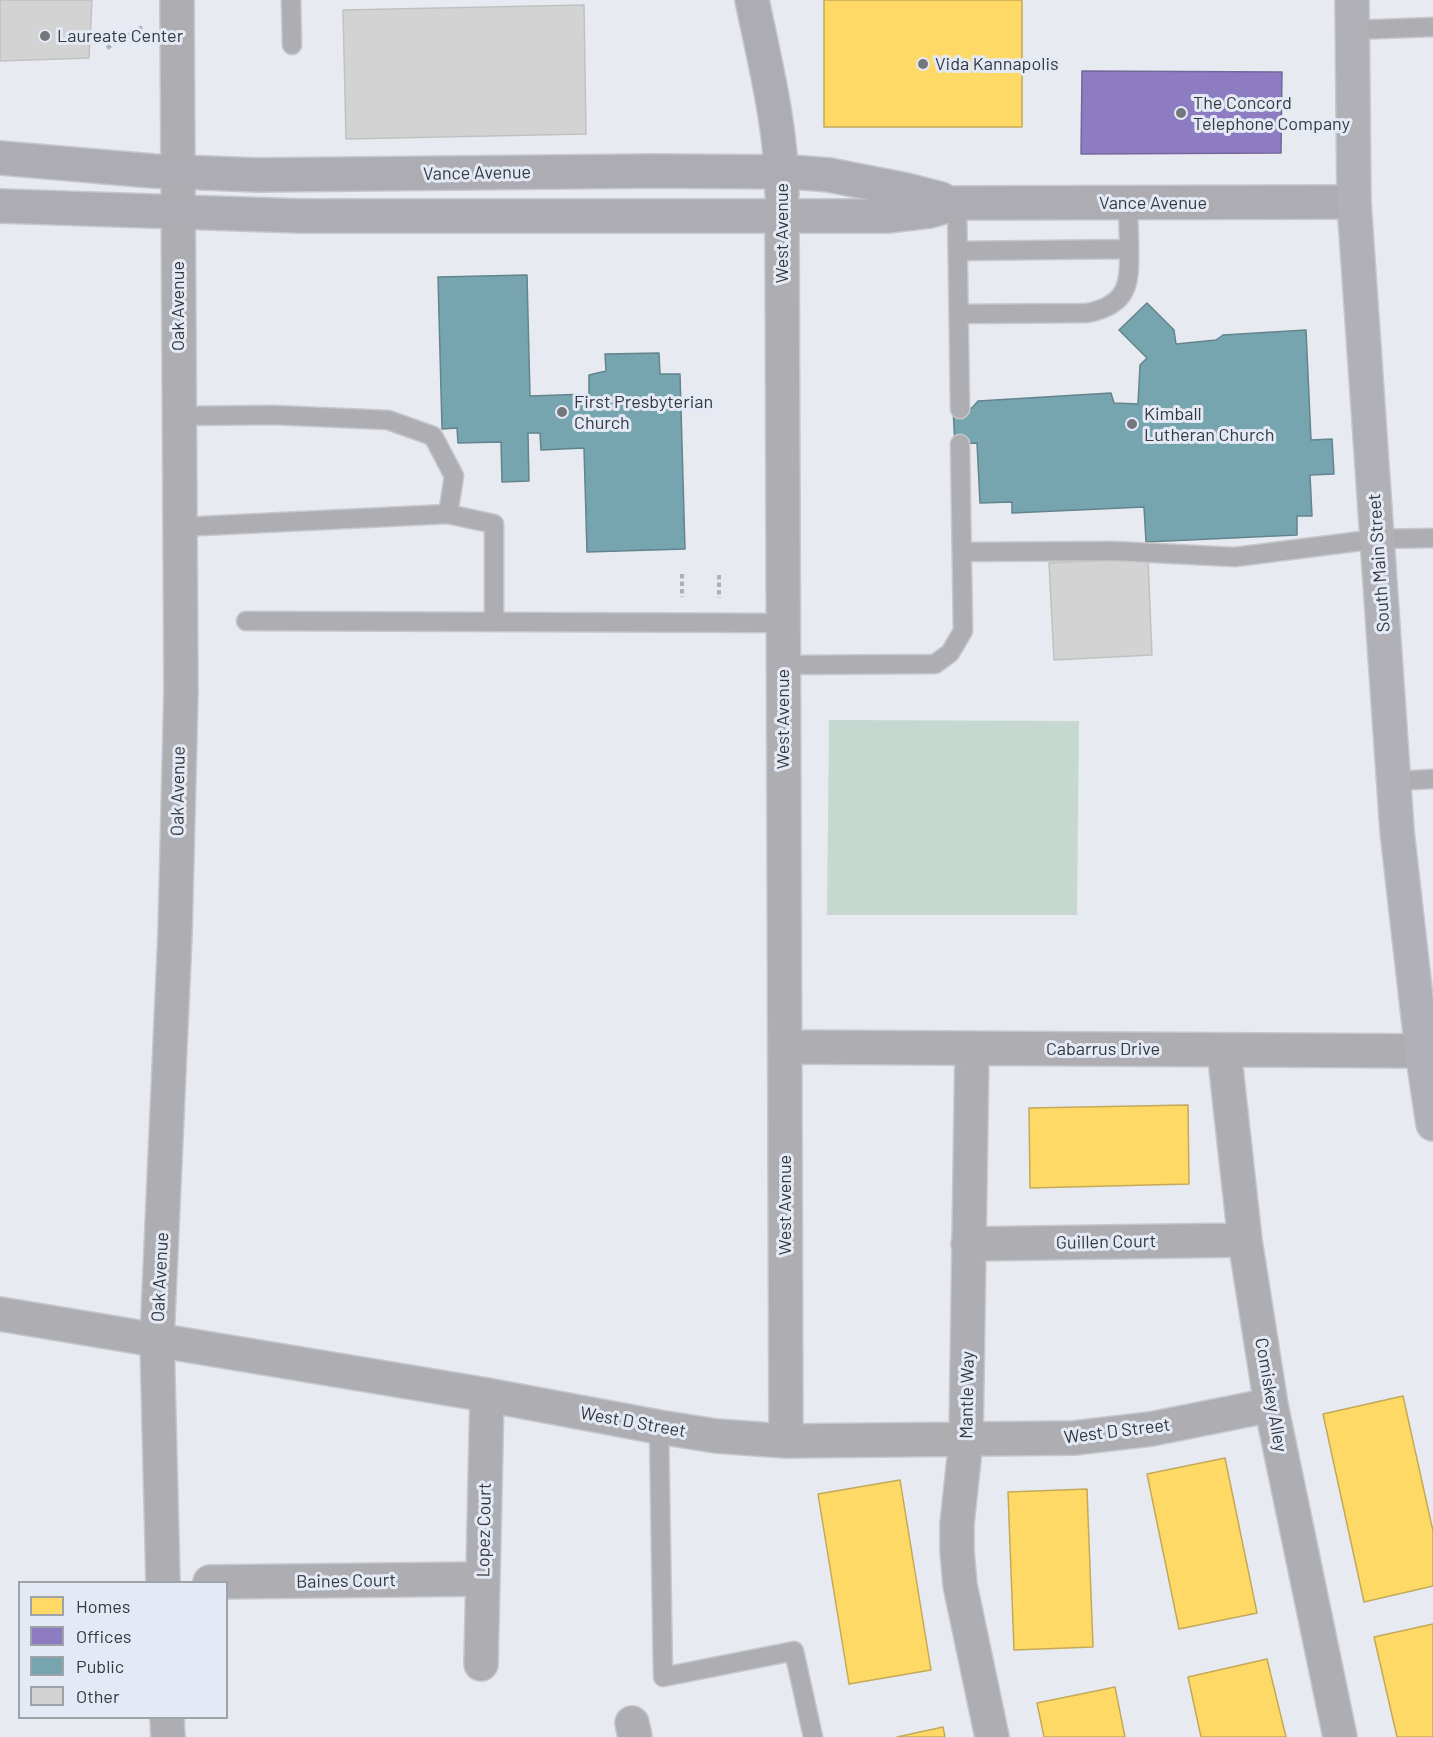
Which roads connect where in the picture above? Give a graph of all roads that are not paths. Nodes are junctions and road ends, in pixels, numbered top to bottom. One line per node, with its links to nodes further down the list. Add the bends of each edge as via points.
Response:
1 (177, 0): 8 (street, Oak Avenue)
2 (291, 0): 6 (lane)
3 (752, 0): 9 (street, West Avenue)
4 (1353, 15): 5 (lane); 10 (main road, South Main Street)
5 (1433, 27)
6 (292, 45)
7 (0, 158): 8 (street, Vance Avenue)
8 (177, 172): 9 (street, Vance Avenue); 14 (street, Oak Avenue)
9 (782, 172): 11 (street, Vance Avenue, via 829,175); 15 (street, West Avenue)
10 (1354, 202): 12 (street, Vance Avenue); 25 (main road, South Main Street)
11 (954, 203): 12 (street, Vance Avenue); 15 (street, Vance Avenue, via 930,211 887,216); 17 (lane)
12 (1128, 203): 16 (lane)
13 (0, 206): 14 (street, Vance Avenue)
14 (178, 213): 15 (street, Vance Avenue); 20 (street, Oak Avenue)
15 (782, 215): 29 (street, West Avenue)
16 (1129, 249): 17 (lane); 18 (lane, via 1128,285 1120,298 1102,310)
17 (958, 251): 18 (lane)
18 (958, 314): 19 (lane)
19 (960, 409)
20 (179, 416): 22 (lane, via 388,420 433,436 454,476); 23 (street, Oak Avenue)
21 (960, 444): 26 (lane)
22 (448, 514): 23 (lane); 28 (lane, via 494,524)
23 (180, 527): 41 (street, Oak Avenue, via 181,691 175,934)
24 (1433, 538): 25 (lane)
25 (1377, 539): 26 (lane, via 1234,557 1113,551); 32 (main road, South Main Street)
26 (962, 552): 30 (lane, via 963,631 950,653 935,664)
27 (246, 621): 28 (lane)
28 (494, 621): 29 (lane)
29 (783, 623): 30 (street, West Avenue)
30 (783, 665): 33 (street, West Avenue)
31 (1433, 779): 32 (lane)
32 (1394, 781): 36 (main road, South Main Street)
33 (785, 1047): 34 (street, Cabarrus Drive); 46 (street, West Avenue)
34 (972, 1048): 35 (street, Cabarrus Drive); 39 (street, Mantle Way)
35 (1224, 1050): 36 (street, Cabarrus Drive); 38 (street, Comiskey Alley)
36 (1422, 1051): 37 (main road, South Main Street)
37 (1433, 1124)
38 (1245, 1240): 39 (street, Guillen Court); 43 (street, Comiskey Alley)
39 (968, 1244): 45 (street, Mantle Way)
40 (0, 1314): 41 (street, West D Street)
41 (157, 1339): 42 (street, West D Street); 48 (street, Oak Avenue)
42 (487, 1395): 44 (street, West D Street); 47 (street, Lopez Court)
43 (1272, 1405): 45 (street, West D Street, via 1114,1434); 55 (street, Comiskey Alley)
44 (659, 1427): 46 (street, West D Street); 53 (lane, via 663,1677 794,1651)
45 (966, 1440): 46 (street, West D Street); 54 (street, Mantle Way, via 957,1524 960,1585)
46 (786, 1441)
47 (483, 1579): 49 (street, Baines Court); 50 (street, Lopez Court)
48 (163, 1581)
49 (228, 1582)
50 (481, 1664)
51 (167, 1719): 52 (street)
52 (168, 1737)
53 (813, 1737)
54 (992, 1737)
55 (1340, 1737)

